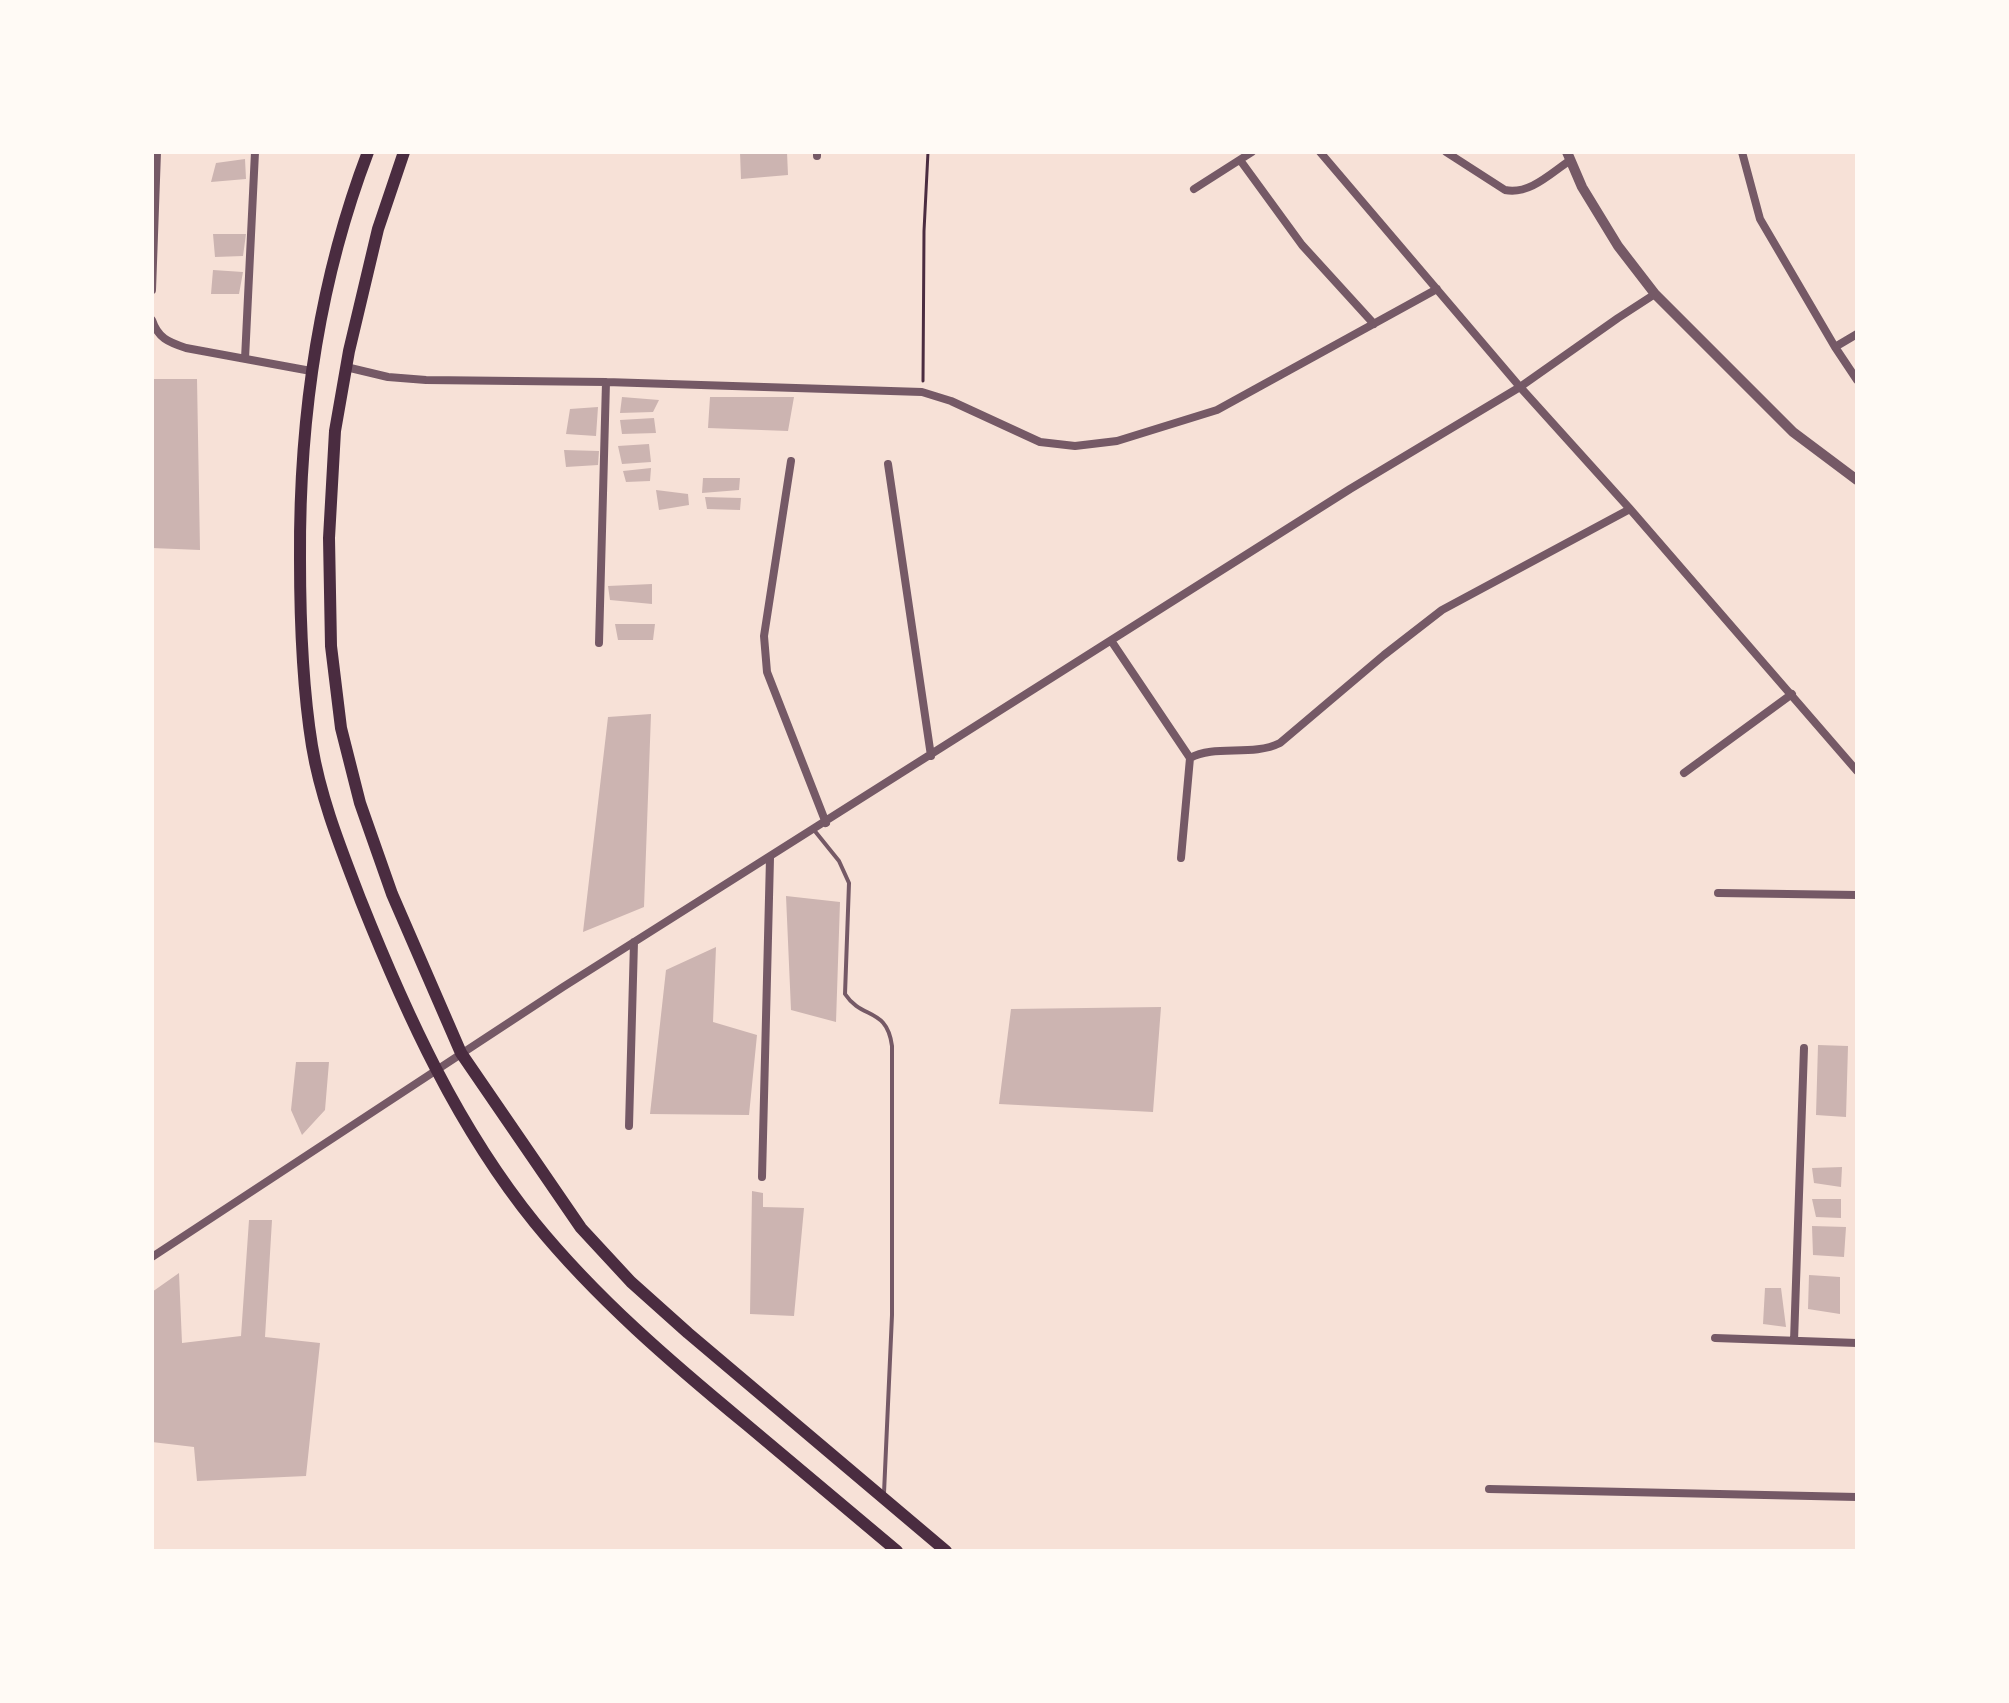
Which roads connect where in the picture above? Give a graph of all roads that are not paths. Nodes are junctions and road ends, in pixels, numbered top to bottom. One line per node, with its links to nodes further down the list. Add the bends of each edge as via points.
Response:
1 (157, 152): 13 (street)
2 (255, 152): 19 (street)
3 (368, 152): 21 (main road, via 330,271)
4 (404, 152): 20 (main road, via 378,229)
5 (1252, 152): 10 (street)
6 (1320, 152): 12 (street)
7 (1446, 152): 9 (street, via 1513,192 1529,188)
8 (1742, 152): 18 (street, via 1760,219)
9 (1568, 156): 14 (street, via 1618,246)
10 (1240, 160): 11 (street); 16 (street, via 1302,245)
11 (1194, 189)
12 (1437, 289): 16 (street); 24 (street)
13 (152, 290)
14 (1655, 294): 24 (street); 27 (street, via 1793,432)
15 (152, 320): 19 (street, via 166,342)
16 (1374, 324): 23 (street, via 1217,410 1094,445 1040,442 922,392)
17 (1857, 334): 18 (street)
18 (1835, 347): 22 (street)
19 (245, 359): 21 (street)
20 (346, 367): 23 (street, via 426,380); 44 (main road, via 335,431 329,538 331,646 341,728 392,894)
21 (311, 371): 45 (main road, via 300,566 303,673 313,750 341,850 391,976)
22 (1857, 380)
23 (606, 382): 30 (street)
24 (1520, 387): 28 (street); 29 (street)
25 (791, 461): 36 (street, via 764,655)
26 (888, 464): 32 (street)
27 (1857, 480)
28 (1630, 509): 31 (street); 33 (street, via 1442,610 1280,743)
29 (1112, 642): 32 (street); 33 (street)
30 (599, 643)
31 (1792, 694): 34 (street); 35 (street)
32 (931, 756): 36 (street)
33 (1190, 758): 39 (street)
34 (1857, 771)
35 (1684, 773)
36 (826, 823): 37 (street)
37 (814, 830): 38 (street); 54 (lane, via 849,883 845,994 885,1023 892,1046 892,1315)
38 (770, 858): 42 (street); 47 (street)
39 (1181, 858)
40 (1718, 893): 41 (street)
41 (1857, 895)
42 (634, 942): 44 (street); 46 (street)
43 (1804, 1048): 50 (street)
44 (461, 1053): 45 (street); 54 (main road, via 581,1228 631,1282)
45 (437, 1070): 48 (street); 55 (main road, via 489,1159 591,1286 662,1355)
46 (629, 1126)
47 (762, 1177)
48 (152, 1257)
49 (1715, 1338): 50 (street)
50 (1794, 1341): 51 (street)
51 (1857, 1343)
52 (1489, 1489): 53 (street)
53 (1857, 1497)
54 (884, 1498): 56 (main road)
55 (897, 1551)
56 (946, 1551)

